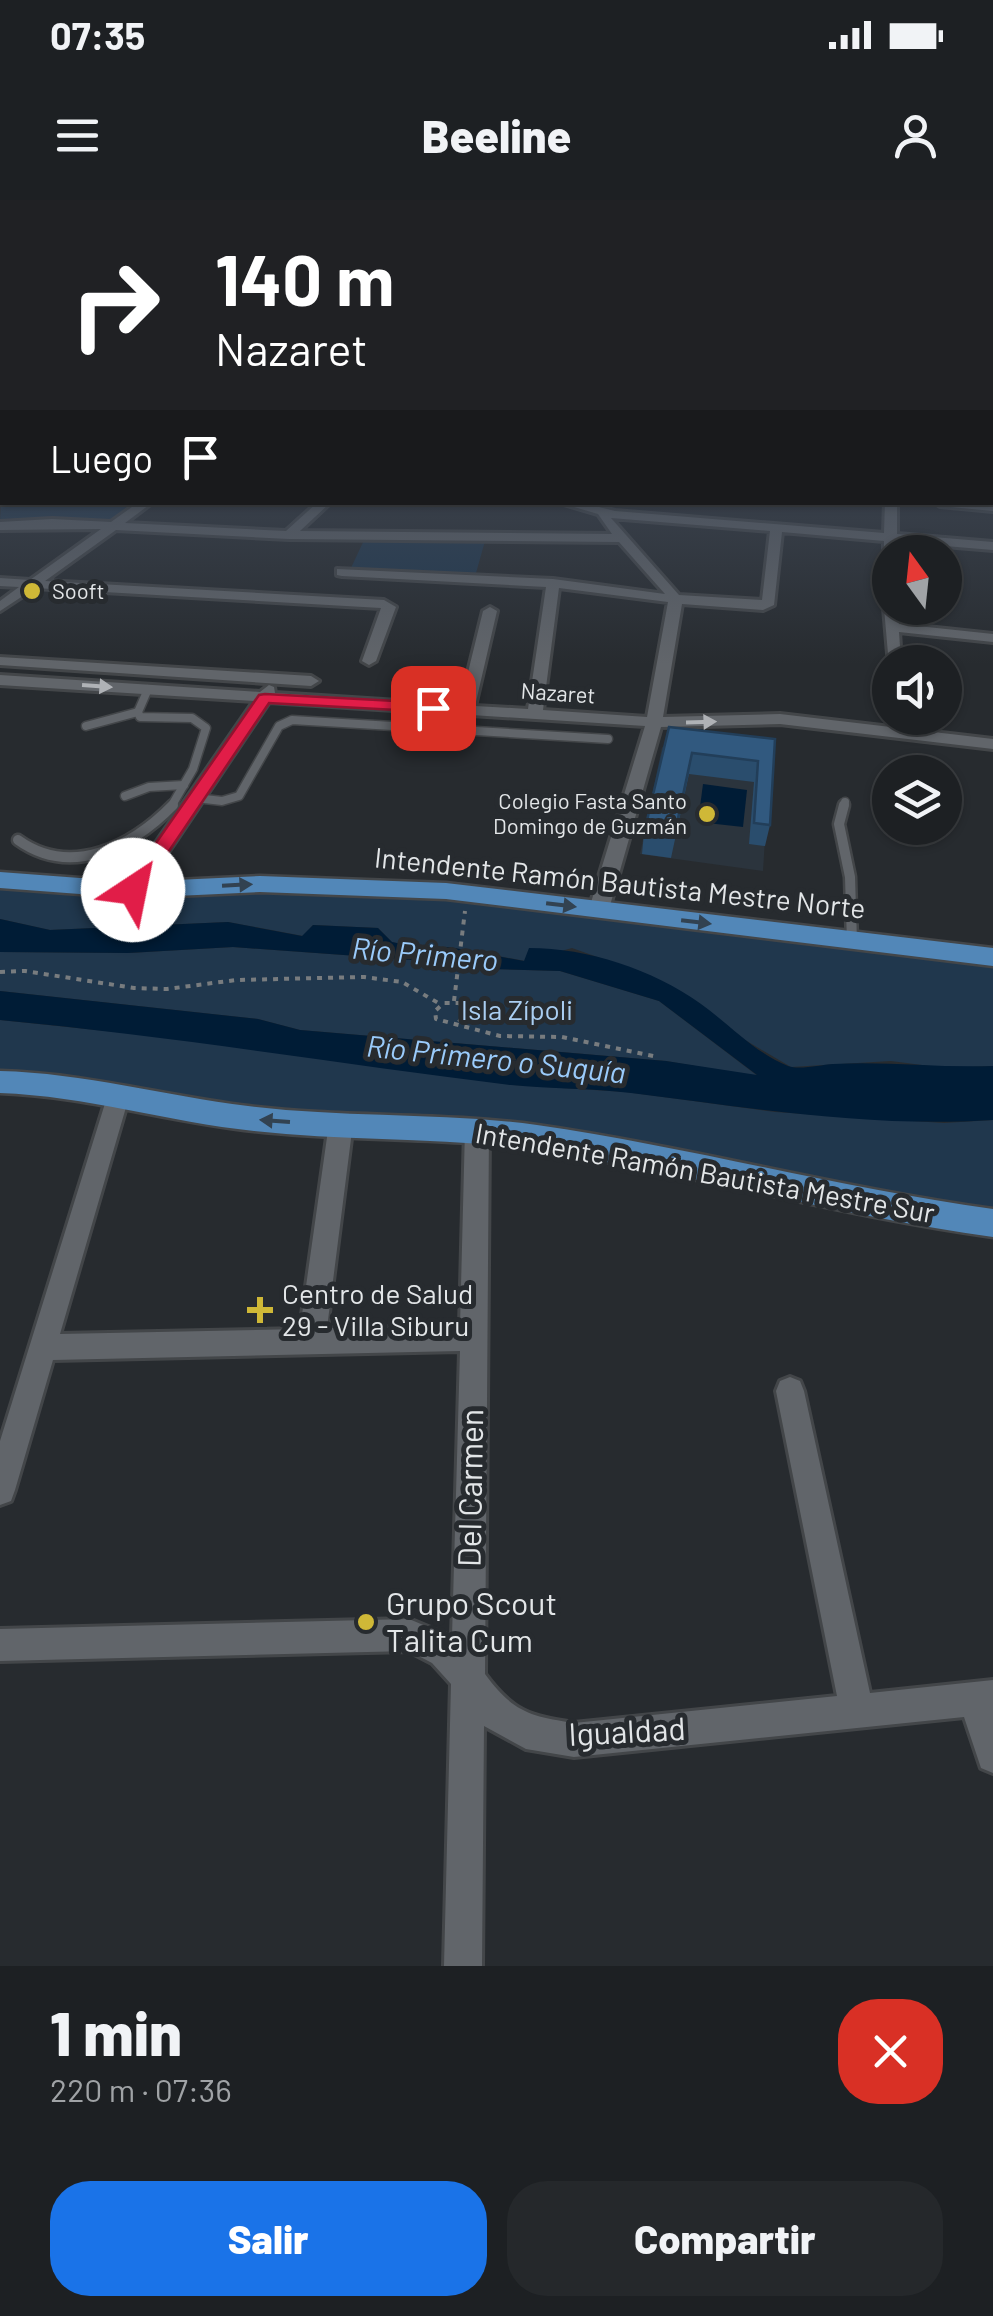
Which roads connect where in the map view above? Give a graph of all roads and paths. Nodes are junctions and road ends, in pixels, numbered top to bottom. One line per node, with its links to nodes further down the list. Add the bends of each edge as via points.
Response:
1 (143, 505): 6 (street)
2 (322, 505): 8 (street)
3 (891, 505): 9 (street)
4 (605, 507): 7 (street); 11 (street)
5 (0, 526): 6 (street)
6 (114, 526): 8 (street); 17 (street)
7 (776, 529): 10 (street); 19 (street, via 769,602)
8 (289, 535): 14 (street)
9 (889, 535)
10 (872, 536)
11 (623, 538): 14 (street); 19 (street)
12 (962, 543): 13 (street)
13 (993, 546)
14 (351, 554): 16 (street); 18 (street)
15 (0, 582): 17 (street)
16 (553, 583): 19 (street); 34 (street)
17 (34, 584): 18 (street); 20 (street)
18 (329, 600): 26 (street, via 389,607)
19 (676, 600): 35 (street)
20 (0, 607)
21 (490, 611): 32 (street)
22 (892, 627): 23 (street); 24 (street)
23 (993, 638)
24 (893, 645)
25 (0, 661): 27 (street)
26 (368, 662)
27 (275, 678): 29 (street); 31 (street)
28 (0, 680): 30 (street, Nazaret, one-way to 30)
29 (311, 681)
30 (148, 690): 31 (street, Nazaret); 33 (lane)
31 (265, 698): 32 (street, Nazaret); 43 (street)
32 (466, 710): 34 (street, Nazaret)
33 (138, 712): 37 (lane); 43 (lane, via 204,724)
34 (535, 714): 35 (street, Nazaret)
35 (654, 722): 36 (street, Nazaret, one-way to 36); 49 (street)
36 (872, 723)
37 (86, 726)
38 (950, 735): 40 (street, Nazaret)
39 (608, 739): 43 (lane, via 292,720 279,726 239,796 222,800)
40 (993, 744)
41 (136, 782): 42 (lane)
42 (149, 787): 43 (lane); 44 (lane)
43 (190, 791): 46 (lane, via 110,850 48,858); 48 (street)
44 (125, 796)
45 (845, 802): 51 (lane, via 839,824 850,878)
46 (18, 840)
47 (0, 880): 48 (main road, Intendente Ramón Bautista Mestre Norte)
48 (133, 890): 49 (main road, Intendente Ramón Bautista Mestre Norte, one-way to 49, via 323,885 446,891)
49 (599, 910): 51 (main road, Intendente Ramón Bautista Mestre Norte, one-way to 51)
50 (464, 915): 54 (path)
51 (852, 942): 52 (main road, Intendente Ramón Bautista Mestre Norte)
52 (993, 957)
53 (0, 972): 55 (path, via 168,989 364,977 402,982)
54 (454, 1002): 55 (path); 56 (path, via 466,1012)
55 (440, 1004): 56 (path, via 440,1022)
56 (460, 1022): 57 (path, via 500,1036 562,1037)
57 (658, 1057)
58 (0, 1082): 59 (main road, Intendente Ramón Bautista Mestre Sur)
59 (118, 1097): 60 (main road, Intendente Ramón Bautista Mestre Sur, one-way to 59, via 252,1119); 65 (street)
60 (341, 1123): 61 (main road, Intendente Ramón Bautista Mestre Sur); 64 (street)
61 (477, 1129): 62 (main road, Intendente Ramón Bautista Mestre Sur, via 830,1199); 63 (street, Del Carmen)
62 (993, 1223)
63 (473, 1338): 64 (street); 69 (street, Del Carmen)
64 (311, 1344): 65 (street)
65 (42, 1347): 67 (street)
66 (790, 1391): 71 (street)
67 (0, 1490)
68 (0, 1644): 69 (street, Igualdad, via 409,1634 439,1644)
69 (468, 1678): 71 (street, Igualdad, via 518,1728 574,1740); 73 (street, Del Carmen)
70 (985, 1697): 71 (street, Igualdad); 72 (street)
71 (858, 1712)
72 (993, 1756)
73 (463, 1966)

